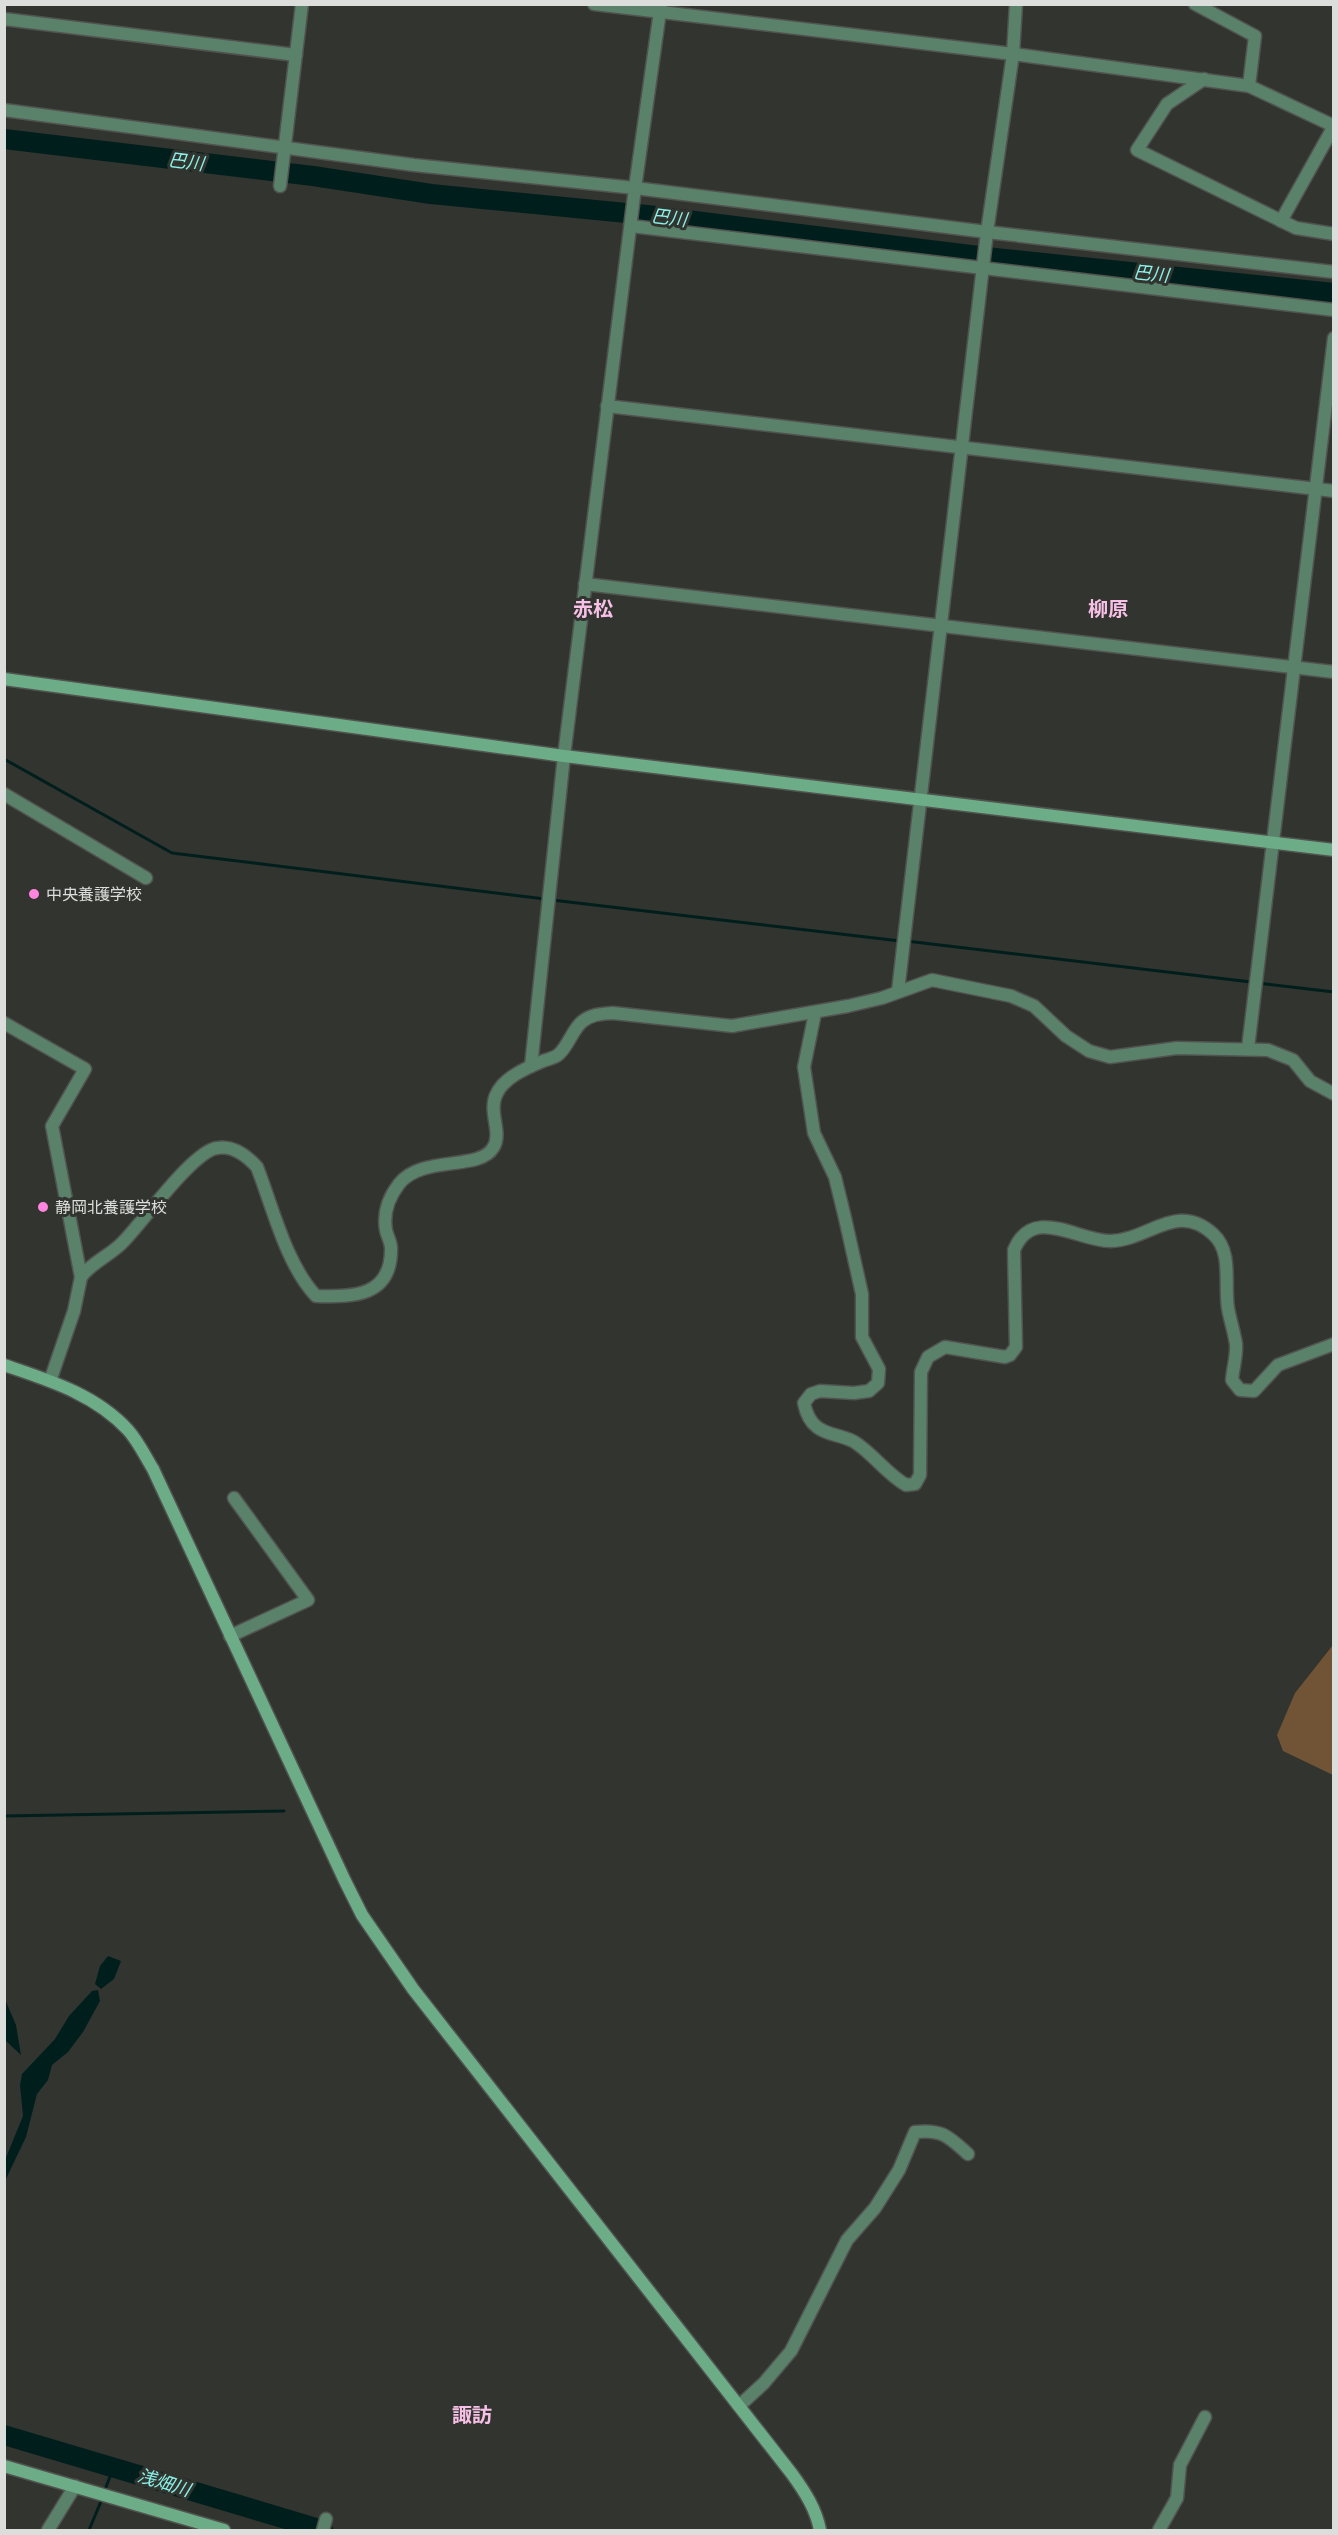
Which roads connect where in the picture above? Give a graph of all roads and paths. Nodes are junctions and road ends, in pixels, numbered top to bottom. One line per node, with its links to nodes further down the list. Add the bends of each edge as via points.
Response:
1 (302, 4): 8 (street)
2 (594, 4): 5 (street)
3 (1016, 4): 7 (street)
4 (1195, 4): 10 (street, via 1255,36)
5 (660, 8): 7 (street); 14 (street)
6 (4, 19): 8 (street)
7 (1013, 54): 9 (street); 17 (street)
8 (296, 55): 12 (street)
9 (1204, 79): 10 (street); 15 (street, via 1167,104 1137,150)
10 (1249, 86): 15 (street, via 1334,126)
11 (4, 110): 12 (street)
12 (285, 146): 13 (street); 14 (street, via 414,165)
13 (280, 186)
14 (635, 188): 16 (street); 17 (street)
15 (1281, 221): 18 (street, via 1296,228)
16 (631, 226): 19 (street); 23 (street)
17 (987, 232): 19 (street); 20 (street)
18 (1334, 234)
19 (983, 268): 21 (street); 24 (street)
20 (1334, 272)
21 (1334, 310)
22 (1334, 339): 25 (street)
23 (607, 406): 24 (street); 27 (street)
24 (962, 447): 25 (street); 28 (street)
25 (1315, 489): 26 (street); 29 (street)
26 (1334, 491)
27 (585, 584): 28 (street); 32 (street)
28 (941, 625): 29 (street); 34 (street)
29 (1294, 668): 30 (street); 35 (street)
30 (1334, 672)
31 (4, 679): 32 (street)
32 (564, 756): 34 (street); 42 (street)
33 (4, 794): 37 (street)
34 (920, 801): 35 (street); 38 (street)
35 (1273, 842): 36 (street); 41 (street)
36 (1334, 850)
37 (146, 878)
38 (898, 991): 39 (street); 41 (street, via 932,980 1011,996 1034,1006 1089,1051 1110,1057 1177,1048)
39 (815, 1013): 42 (street, via 732,1026 594,1014 580,1022 558,1055); 45 (street, via 804,1067 814,1133 835,1177 862,1294 862,1337 879,1369 875,1388 854,1393 820,1391 804,1403 805,1411 820,1429 853,1440 894,1478 906,1485 915,1484 920,1475 921,1372 928,1357 945,1347 1005,1357 1016,1347 1014,1250 1026,1231 1066,1230 1108,1242 1127,1240 1175,1220 1196,1221 1215,1235 1226,1255 1227,1307 1236,1345 1232,1380 1240,1390 1254,1390 1278,1365)
40 (4, 1023): 44 (street, via 85,1069 52,1126)
41 (1248, 1048): 43 (street, via 1268,1050 1293,1060 1310,1081)
42 (531, 1066): 44 (street, via 503,1083 496,1095 492,1107 497,1139 482,1159 416,1170 400,1181 388,1202 385,1227 391,1248 387,1271 379,1285 367,1292 348,1297 316,1296 304,1283 289,1251 257,1167 230,1148 206,1151 122,1244)
43 (1334, 1095)
44 (81, 1277): 47 (street, via 74,1311)
45 (1334, 1344)
46 (4, 1365): 47 (street)
47 (50, 1381): 49 (street, via 103,1408 138,1443)
48 (234, 1498): 49 (street, via 309,1600)
49 (230, 1636): 51 (street, via 345,1881 376,1937)
50 (968, 2154): 51 (street, via 934,2130 915,2132 899,2170 875,2208 847,2240 790,2351)
51 (740, 2406): 57 (street, via 806,2493)
52 (1205, 2417): 58 (street, via 1180,2465 1177,2498)
53 (4, 2466): 54 (street)
54 (75, 2486): 55 (street); 56 (street)
55 (48, 2530)
56 (224, 2530)
57 (820, 2530)
58 (1159, 2530)

